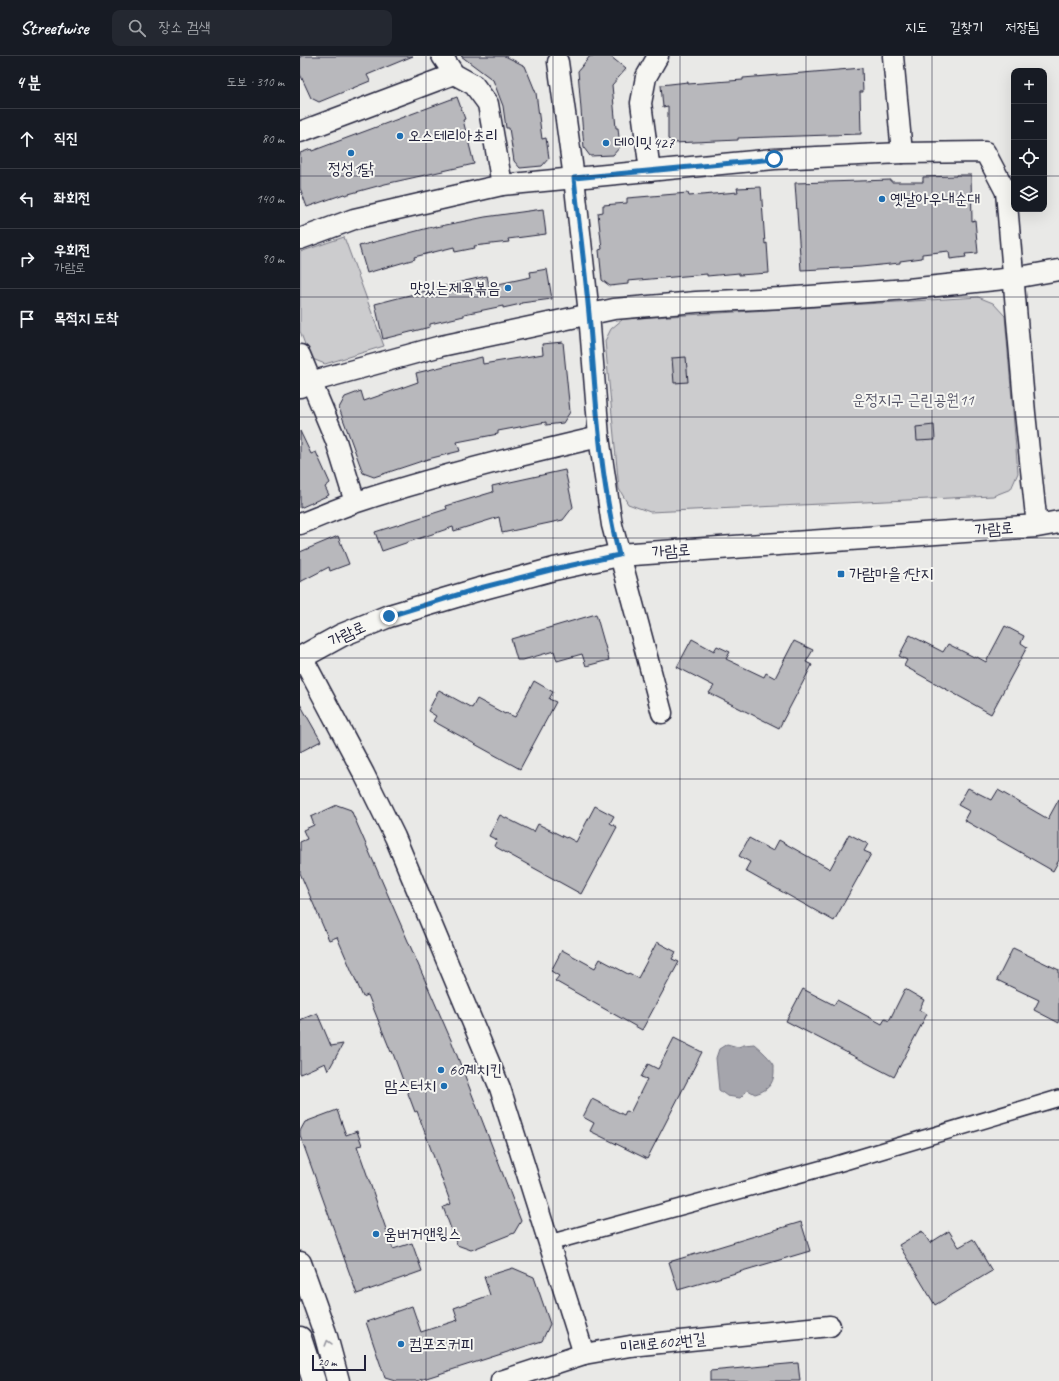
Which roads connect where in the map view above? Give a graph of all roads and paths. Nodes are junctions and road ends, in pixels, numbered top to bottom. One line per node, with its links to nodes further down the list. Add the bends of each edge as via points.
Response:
1 (442, 56): 5 (street)
2 (658, 56): 8 (street, via 646,77 641,103)
3 (893, 56): 7 (street)
4 (558, 58): 9 (street)
5 (454, 74): 6 (street); 10 (street, via 474,85 488,104)
6 (300, 132)
7 (902, 152): 8 (street, via 774,159); 13 (street, via 986,152 1006,192)
8 (650, 171): 9 (street)
9 (574, 178): 10 (street); 14 (street)
10 (502, 185): 11 (street, via 354,219)
11 (300, 239)
12 (1059, 270): 13 (street)
13 (1014, 278): 14 (street, via 908,289 656,305); 21 (street)
14 (589, 314): 16 (street, via 441,346); 17 (street)
15 (300, 355): 16 (street)
16 (305, 384): 18 (street, via 336,441)
17 (599, 437): 18 (street); 22 (street)
18 (355, 502): 20 (street)
19 (1059, 522): 21 (street, 가람로)
20 (300, 524)
21 (1037, 526): 22 (street, 가람로)
22 (619, 555): 23 (street, 가람로, via 480,588 389,616 342,636); 24 (street)
23 (301, 658): 26 (street, via 395,836 450,965 500,1088)
24 (662, 713)
25 (1059, 1098): 26 (street, via 834,1165)
26 (549, 1242): 30 (street)
27 (300, 1262): 32 (street, one-way to 27, via 325,1333)
28 (830, 1326): 30 (street, 미래로602번길, via 630,1346)
29 (300, 1338): 31 (street)
30 (584, 1354): 33 (street, 미래로602번길)
31 (314, 1381)
32 (338, 1381)
33 (501, 1381)

